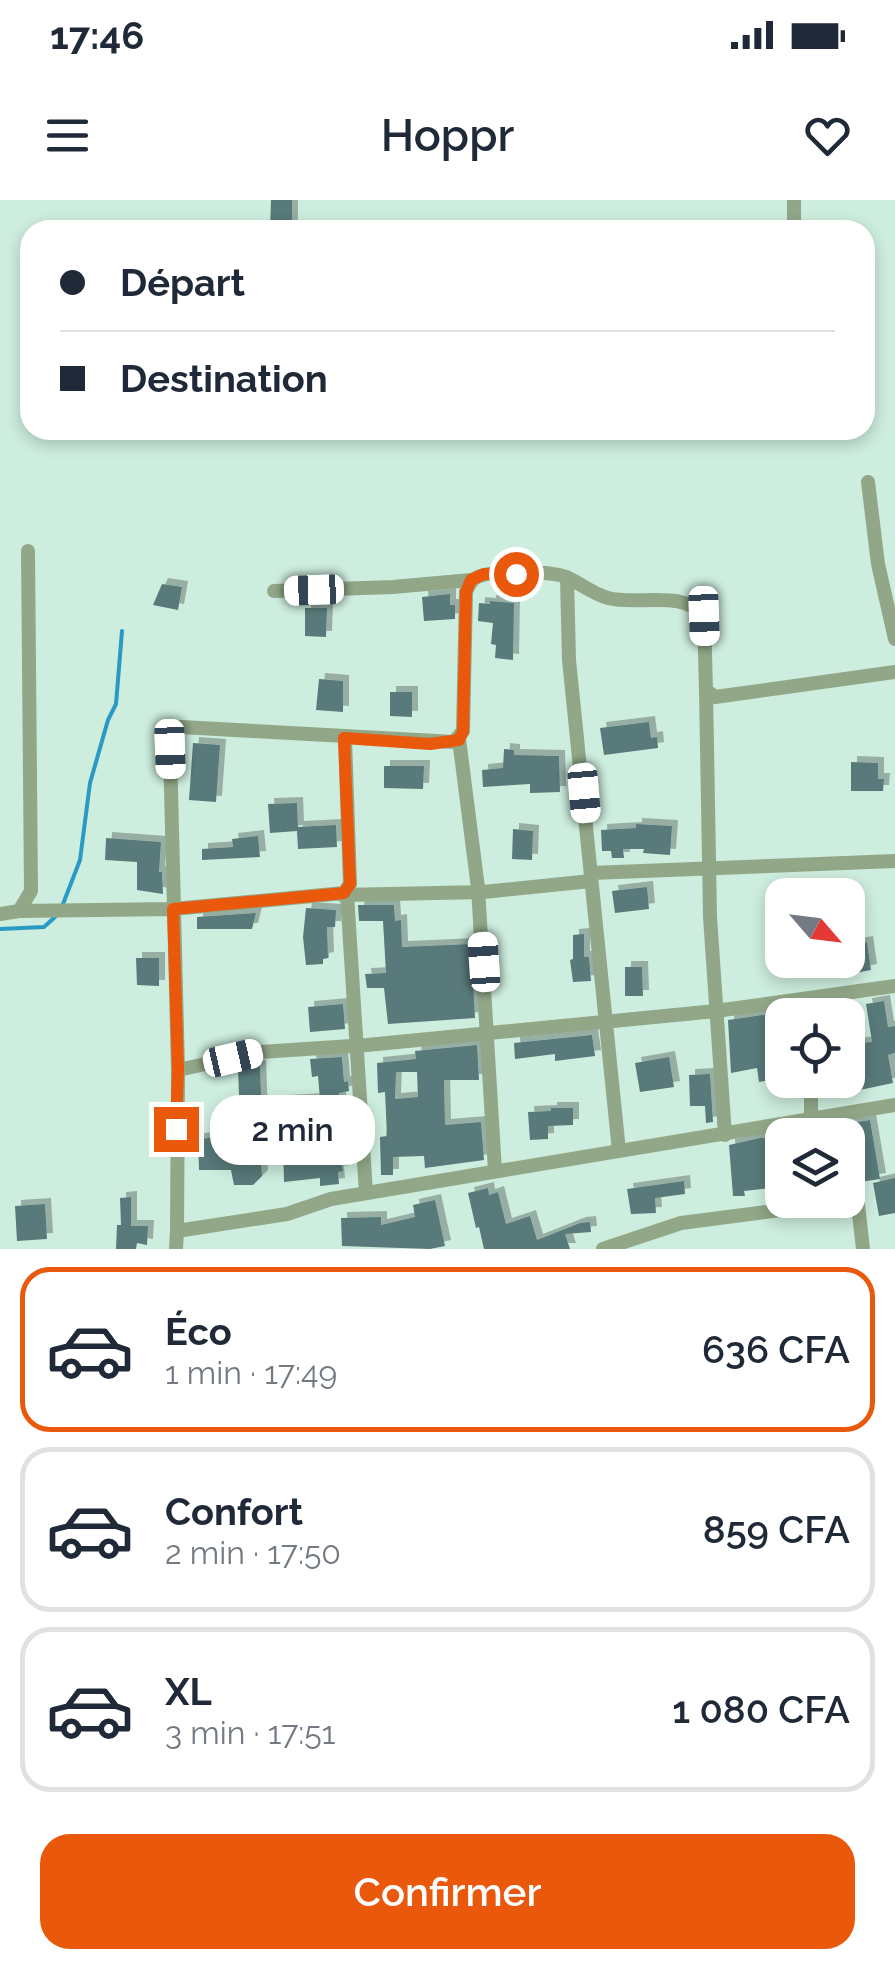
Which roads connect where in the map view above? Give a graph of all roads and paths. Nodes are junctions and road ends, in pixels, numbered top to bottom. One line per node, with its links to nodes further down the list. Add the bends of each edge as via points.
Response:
1 (868, 482): 6 (street)
2 (28, 552): 17 (street, via 31,891)
3 (567, 577): 4 (street, via 484,574); 8 (street, via 606,598 697,607 704,616); 13 (street, via 568,660)
4 (471, 580): 5 (street); 10 (street)
5 (274, 591)
6 (895, 639)
7 (895, 672): 8 (street, via 716,697)
8 (706, 690): 12 (street)
9 (344, 738): 10 (street); 15 (street, via 350,884); 16 (street, via 174,731)
10 (459, 740): 14 (street)
11 (895, 860): 12 (street)
12 (711, 869): 13 (street); 22 (street)
13 (591, 877): 14 (street); 23 (street)
14 (478, 892): 15 (street); 24 (street)
15 (342, 896): 16 (street); 25 (street)
16 (173, 909): 17 (street); 26 (street)
17 (19, 911): 18 (street)
18 (0, 914)
19 (895, 986): 20 (street)
20 (810, 998)
21 (765, 1004): 22 (street)
22 (716, 1010): 23 (street); 31 (street)
23 (604, 1022): 24 (street); 32 (street)
24 (489, 1033): 25 (street); 33 (street)
25 (358, 1046): 26 (street, via 260,1052); 34 (street)
26 (178, 1070): 37 (street)
27 (810, 1098): 29 (street)
28 (895, 1105): 29 (street)
29 (811, 1118)
30 (765, 1127): 31 (street)
31 (725, 1135): 32 (street)
32 (618, 1151): 33 (street)
33 (495, 1171): 34 (street)
34 (366, 1194): 37 (street)
35 (765, 1210): 39 (street, via 682,1223)
36 (858, 1218): 40 (street)
37 (177, 1230): 38 (street)
38 (176, 1249)
39 (602, 1249)
40 (863, 1249)

